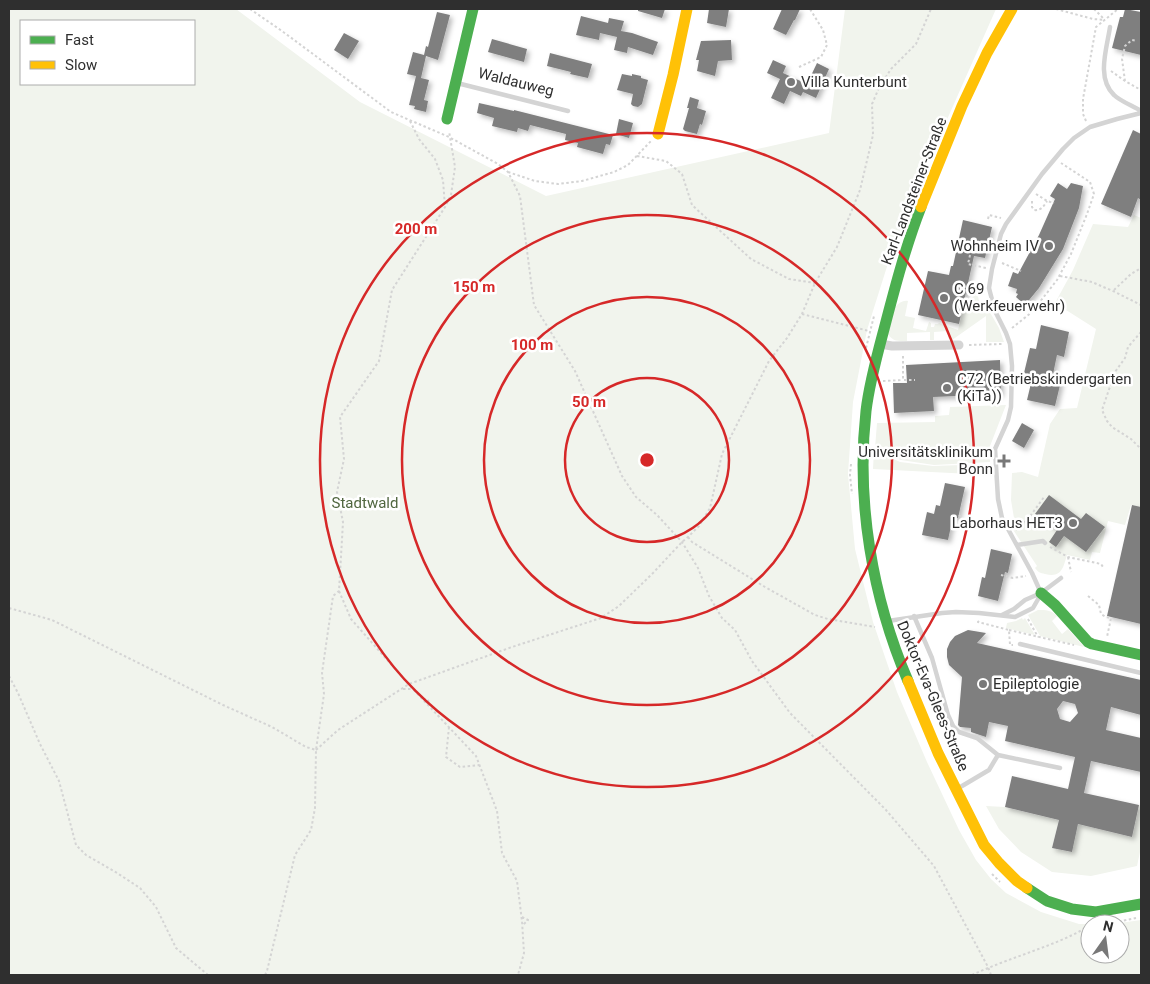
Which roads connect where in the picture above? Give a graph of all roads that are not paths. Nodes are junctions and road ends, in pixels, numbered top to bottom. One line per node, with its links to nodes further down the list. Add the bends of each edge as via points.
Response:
1 (473, 9): 5 (street, Waldauweg)
2 (688, 9): 9 (street)
3 (1012, 9): 10 (street, Karl-Landsteiner-Straße, via 958,115 921,205)
4 (1110, 27): 7 (lane, via 1104,66 1106,84 1114,96)
5 (456, 82): 6 (lane, Waldauweg); 8 (street, Waldauweg)
6 (568, 111)
7 (1141, 112): 13 (lane, via 1090,128 1074,138 1054,159 1001,234 989,288 994,311 1010,344 1011,407 995,449 1002,518)
8 (447, 119)
9 (658, 134)
10 (880, 344): 11 (street); 18 (street, Doktor-Eva-Glees-Straße, via 866,410 864,451 866,525)
11 (959, 345)
12 (1045, 543): 13 (lane)
13 (1017, 545): 15 (lane)
14 (1061, 578): 15 (lane)
15 (1041, 593): 16 (lane); 16 (lane, via 1033,608 1015,617); 20 (street, via 1085,639)
16 (1002, 615): 17 (lane, via 956,612)
17 (914, 616): 18 (lane); 22 (lane, via 932,658 953,726)
18 (880, 620): 24 (street, Doktor-Eva-Glees-Straße)
19 (1020, 644): 21 (lane)
20 (1141, 656)
21 (1141, 673)
22 (998, 754): 23 (lane); 24 (lane, via 989,770)
23 (1060, 768)
24 (956, 789): 25 (street, Doktor-Eva-Glees-Straße, via 984,845 1016,882 1046,901 1096,912)
25 (1141, 904)

